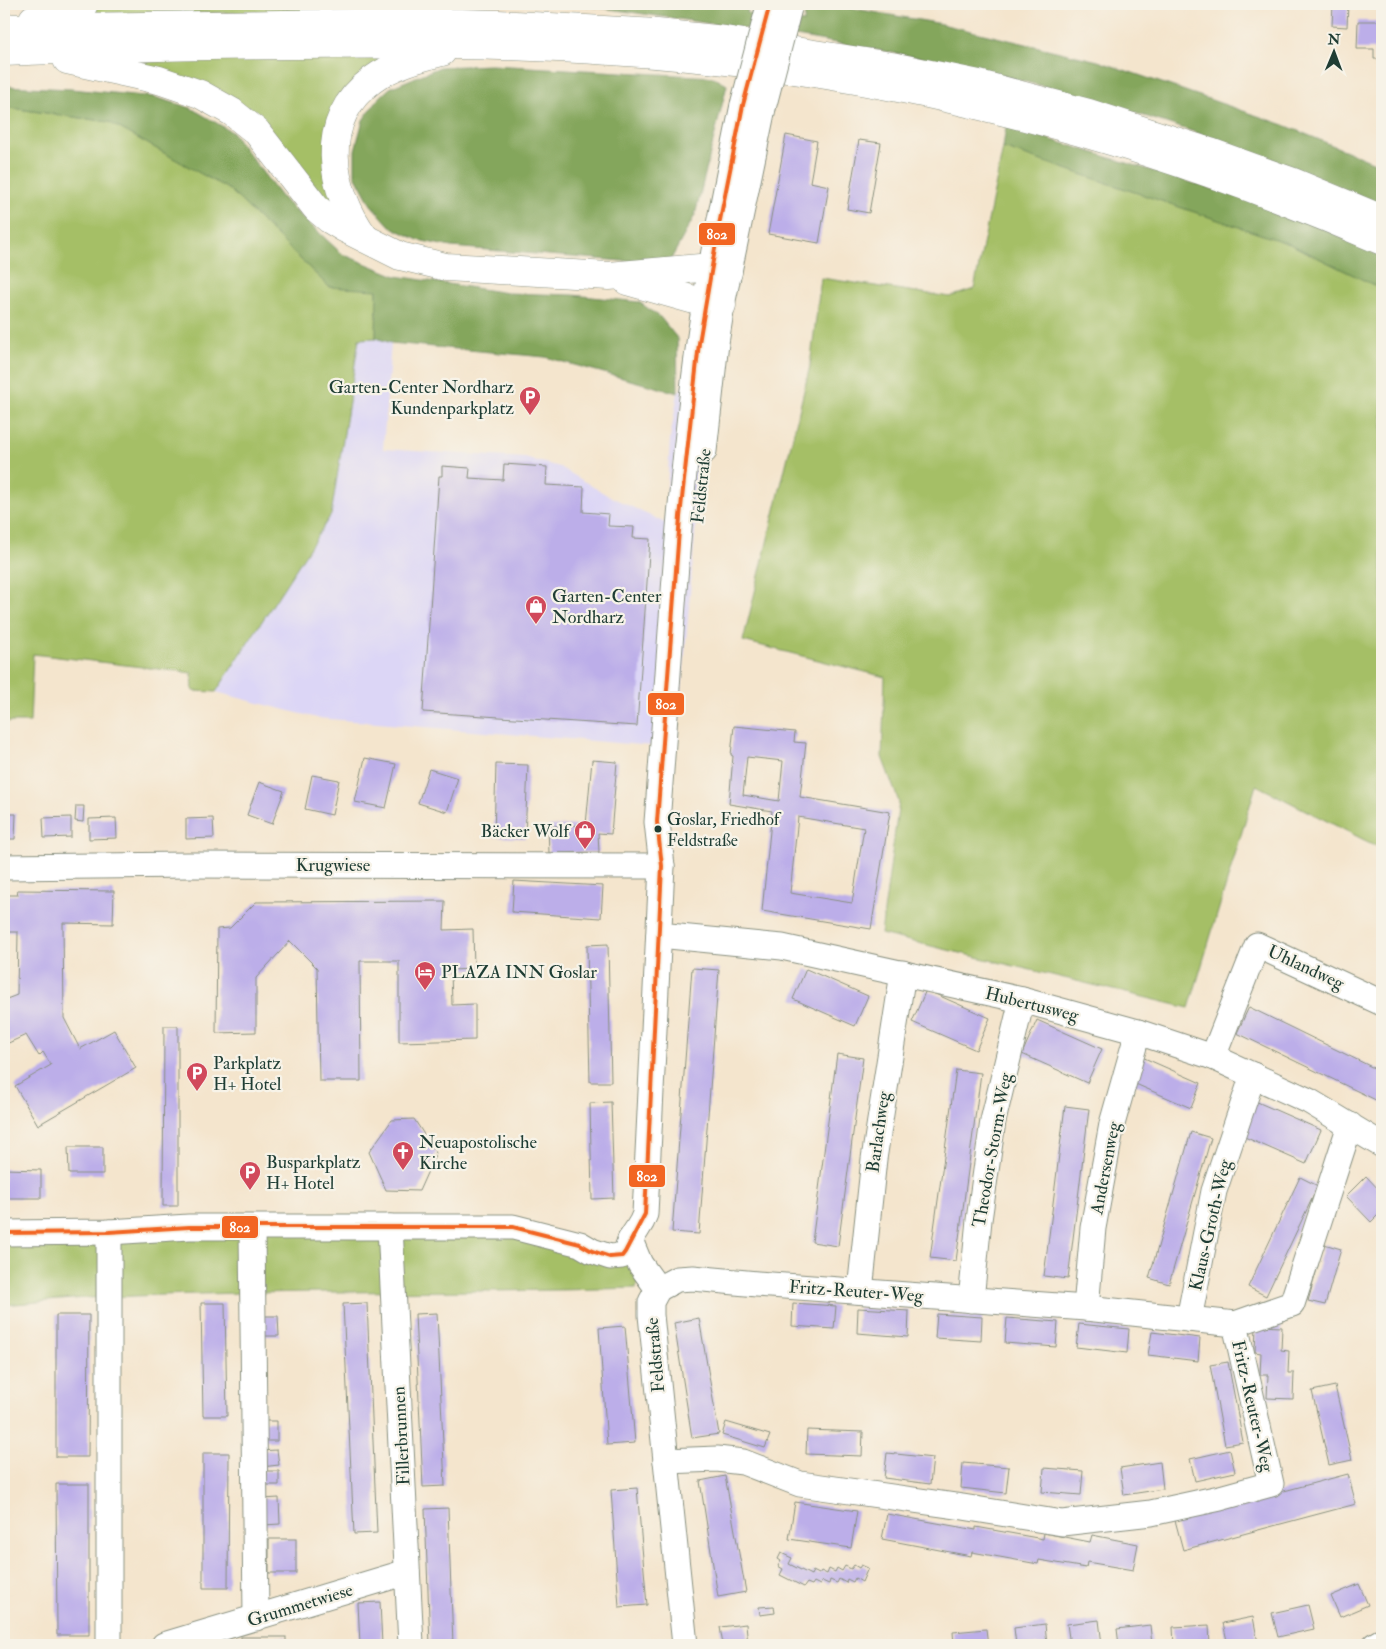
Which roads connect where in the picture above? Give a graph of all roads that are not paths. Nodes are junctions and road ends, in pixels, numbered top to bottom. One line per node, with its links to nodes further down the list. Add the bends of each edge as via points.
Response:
1 (84, 4): 5 (highway)
2 (435, 4): 4 (highway)
3 (780, 5): 8 (street, bridge)
4 (498, 24): 5 (highway, via 424,22); 9 (highway, via 725,40 891,66 978,84 1089,113 1210,152)
5 (4, 28)
6 (470, 44): 7 (highway); 10 (highway, via 383,73 360,90 344,113 336,138 335,174 352,221); 11 (highway, via 720,60 939,97 1070,128 1160,157)
7 (15, 51): 10 (highway, via 159,80 200,94 232,112 257,132 329,220)
8 (753, 107): 12 (street, Feldstraße); 12 (street, Feldstraße, via 719,225)
9 (1382, 219)
10 (365, 238): 13 (highway, via 400,256 446,267)
11 (1382, 241)
12 (720, 271): 13 (highway, via 700,268); 14 (street, Feldstraße)
13 (609, 276): 14 (highway)
14 (714, 304): 15 (street, Feldstraße, via 680,517 657,822)
15 (662, 866): 16 (street, Krugwiese); 17 (street, Feldstraße)
16 (4, 867)
17 (660, 935): 18 (street, Hubertusweg, via 782,947); 30 (street, Feldstraße, via 645,1214)
18 (903, 973): 19 (street, Hubertusweg); 32 (street, Barlachweg, via 874,1159)
19 (1022, 1000): 21 (street, Hubertusweg); 33 (street, Theodor-Storm-Weg, via 993,1120)
20 (1382, 1003): 22 (street, Uhlandweg, via 1257,945)
21 (1138, 1032): 22 (street, Hubertusweg); 34 (street, Andersenweg, via 1112,1124 1093,1228)
22 (1213, 1057): 23 (street, Hubertusweg)
23 (1253, 1075): 24 (street, Hubertusweg, via 1309,1101); 35 (street, Klaus-Groth-Weg, via 1214,1191)
24 (1350, 1125): 25 (street, Hubertusweg); 36 (street, via 1292,1304)
25 (1382, 1145)
26 (390, 1227): 27 (street); 30 (street, via 513,1227 580,1244 599,1239); 38 (street, Fillerbrunnen)
27 (252, 1228): 28 (street); 39 (street)
28 (109, 1232): 29 (street); 41 (street)
29 (4, 1234)
30 (630, 1240): 31 (street, via 640,1264)
31 (658, 1289): 32 (street, Fritz-Reuter-Weg, via 676,1279 692,1278); 37 (street, Feldstraße, via 651,1302 650,1314)
32 (860, 1291): 33 (street, Fritz-Reuter-Weg)
33 (971, 1300): 34 (street, Fritz-Reuter-Weg)
34 (1086, 1308): 35 (street, Fritz-Reuter-Weg)
35 (1189, 1319): 36 (street, Fritz-Reuter-Weg)
36 (1235, 1324): 37 (street, Fritz-Reuter-Weg, via 1271,1484 1220,1498 1152,1512 1062,1523 800,1484 743,1462 717,1459)
37 (666, 1461): 44 (street, Feldstraße)
38 (407, 1572): 39 (street, Grummetwiese); 43 (street, Fillerbrunnen)
39 (256, 1618): 42 (street, Grummetwiese)
40 (1382, 1641): 45 (street)
41 (108, 1645)
42 (164, 1645)
43 (411, 1645)
44 (686, 1645)
45 (1375, 1645)

